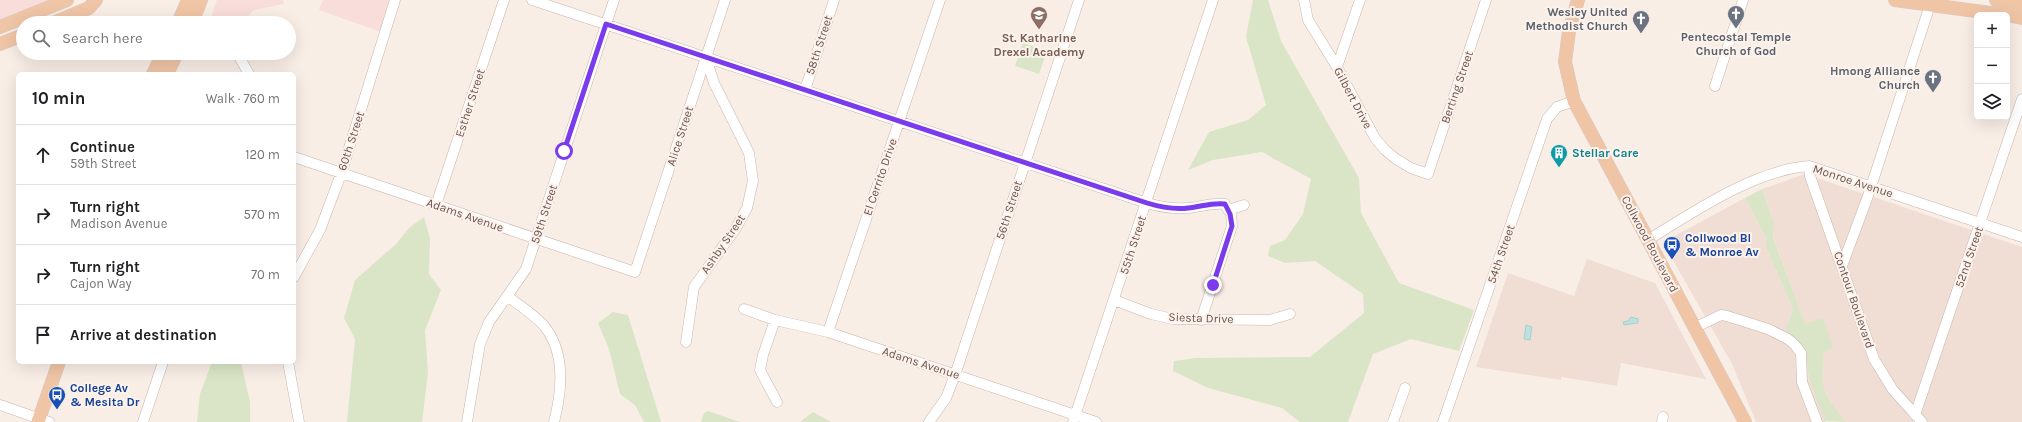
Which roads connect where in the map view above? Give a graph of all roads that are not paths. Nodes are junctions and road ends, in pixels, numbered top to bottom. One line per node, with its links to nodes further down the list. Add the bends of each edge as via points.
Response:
1 (67, 0): 24 (main road)
2 (96, 0): 25 (main road, via 90,8)
3 (188, 0): 26 (main road)
4 (201, 0): 27 (main road)
5 (396, 0): 51 (street, 60th Street)
6 (504, 0): 55 (street, Esther Street)
7 (532, 0): 31 (street)
8 (614, 0): 31 (street, 59th Street)
9 (725, 0): 35 (street, Alice Street)
10 (834, 0): 44 (street, 58th Street)
11 (940, 0): 47 (street, El Cerrito Drive)
12 (1079, 0): 49 (street, 56th Street)
13 (1213, 0): 54 (street, 55th Street)
14 (1304, 0): 39 (street, Gilbert Drive, via 1308,20)
15 (1360, 0): 39 (street)
16 (1486, 0): 52 (street, Berting Street)
17 (1578, 0): 46 (main road, Collwood Boulevard, via 1568,31 1565,62)
18 (1743, 0): 43 (street)
19 (1895, 0): 22 (main road)
20 (1996, 0): 21 (main road)
21 (2022, 4)
22 (1930, 6): 23 (main road); 53 (street)
23 (1981, 12)
24 (27, 16)
25 (70, 16)
26 (181, 16)
27 (195, 16)
28 (2010, 16): 29 (main road)
29 (2022, 18)
30 (16, 21): 32 (main road)
31 (606, 24): 35 (street); 60 (street, 59th Street)
32 (0, 27)
33 (16, 38): 34 (main road)
34 (0, 44)
35 (706, 58): 44 (street); 63 (street, Alice Street); 73 (street, Ashby Street, via 714,83 749,153 753,181 747,208 736,228 694,287)
36 (160, 60): 40 (main road)
37 (174, 60): 41 (main road)
38 (241, 60): 42 (street)
39 (1337, 67): 52 (street, Gilbert Drive, via 1375,138 1385,150 1411,168)
40 (154, 72)
41 (168, 72)
42 (248, 72)
43 (1715, 86)
44 (805, 90): 47 (street)
45 (2022, 100): 58 (street, 52nd Street)
46 (1574, 101): 61 (main road, Collwood Boulevard); 91 (street, 54th Street, via 1557,107 1547,118)
47 (899, 120): 49 (street); 72 (street, El Cerrito Drive)
48 (296, 158): 51 (street, Adams Avenue)
49 (1024, 163): 54 (street); 77 (street, 56th Street)
50 (1809, 166): 53 (street, Monroe Avenue); 61 (street, Monroe Avenue, via 1795,167 1751,182 1705,205); 62 (street, Contour Boulevard, via 1810,176)
51 (341, 174): 55 (street, Adams Avenue); 64 (street, 60th Street, via 320,230)
52 (1428, 174)
53 (1872, 186): 58 (street, Monroe Avenue); 62 (street)
54 (1147, 203): 57 (street, via 1177,209 1216,203 1225,204); 66 (street, 55th Street)
55 (436, 205): 60 (street, Adams Avenue)
56 (1244, 205): 57 (street)
57 (1228, 210): 70 (street, via 1232,226)
58 (1980, 223): 59 (street, Monroe Avenue); 81 (street, 52nd Street)
59 (2022, 237)
60 (536, 240): 63 (street, Adams Avenue); 65 (street, 59th Street, via 526,269)
61 (1648, 240): 71 (main road, Collwood Boulevard)
62 (1842, 266): 81 (street, Contour Boulevard, via 1874,359 1893,390)
63 (635, 272)
64 (296, 274)
65 (507, 296): 84 (street, via 545,327 555,344 562,370); 87 (street, 59th Street, via 489,322 480,344)
66 (1114, 300): 70 (street, Siesta Drive, via 1151,314 1173,319); 82 (street, 55th Street)
67 (744, 309): 69 (street, Adams Avenue)
68 (1290, 314): 70 (street, Siesta Drive, via 1270,320)
69 (775, 320): 72 (street, Adams Avenue); 79 (street, via 760,370)
70 (1201, 320)
71 (1694, 328): 92 (main road, Collwood Boulevard); 93 (street, via 1721,315 1768,329 1788,339 1801,353 1802,382)
72 (828, 332): 77 (street, Adams Avenue)
73 (686, 342)
74 (57, 364): 83 (main road)
75 (162, 364): 85 (street)
76 (288, 364): 86 (street)
77 (955, 375): 82 (street, Adams Avenue); 88 (street, 56th Street, via 946,398)
78 (1405, 388): 90 (street)
79 (776, 402)
80 (0, 405): 83 (street)
81 (1918, 418)
82 (1074, 419): 89 (street, Adams Avenue)
83 (42, 421)
84 (557, 421)
85 (143, 422)
86 (299, 422)
87 (467, 422)
88 (929, 422)
89 (1096, 422)
90 (1393, 422)
91 (1443, 422)
92 (1745, 422)
93 (1817, 422)

